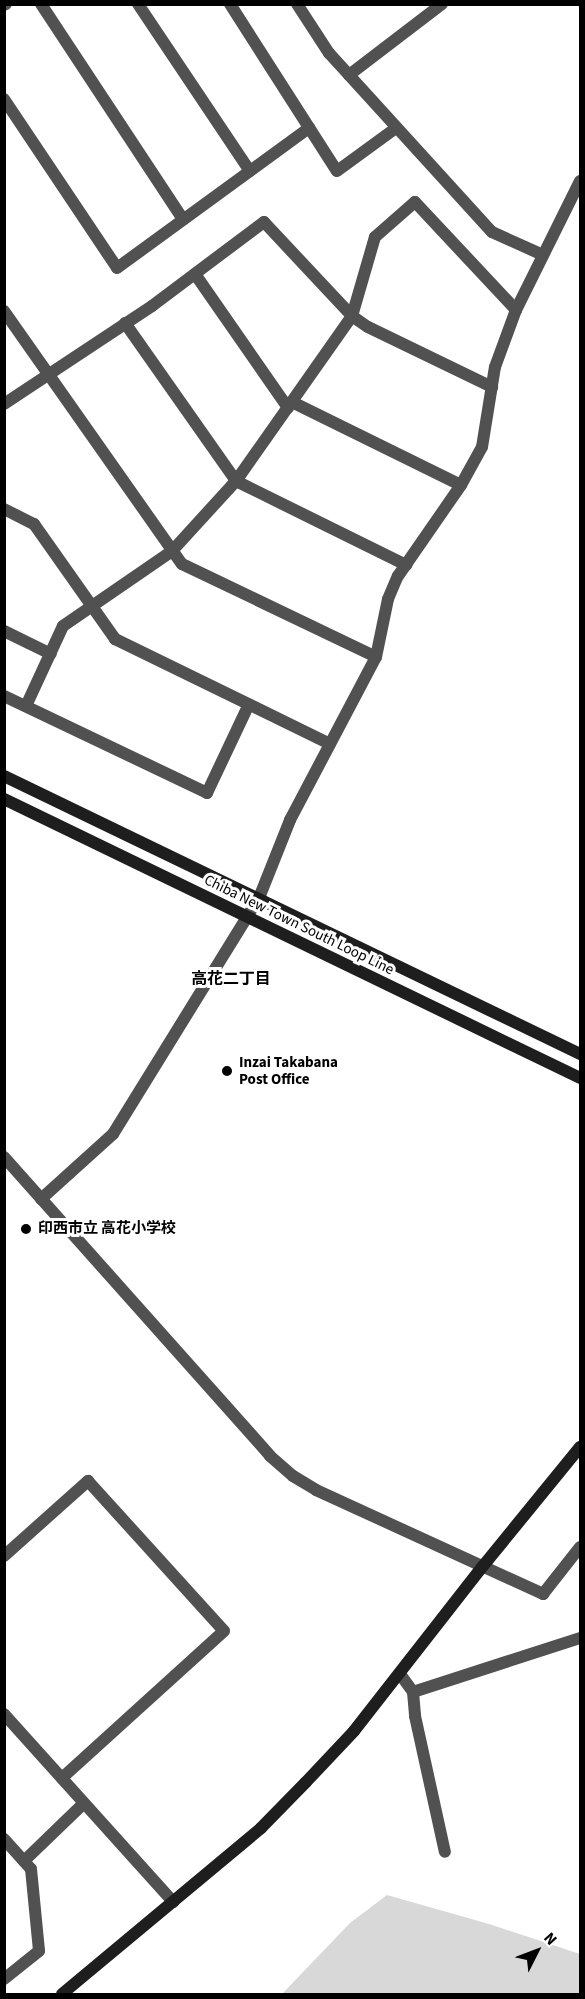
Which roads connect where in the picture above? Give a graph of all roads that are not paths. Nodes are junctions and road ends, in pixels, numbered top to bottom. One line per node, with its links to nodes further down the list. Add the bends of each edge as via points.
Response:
1 (41, 4): 12 (street)
2 (138, 4): 10 (street)
3 (230, 4): 8 (street)
4 (297, 4): 6 (street, via 328,53)
5 (442, 4): 6 (street)
6 (348, 75): 9 (street)
7 (4, 99): 12 (street, via 117,268)
8 (309, 128): 9 (street, via 337,171); 10 (street)
9 (396, 128): 13 (street, via 492,232)
10 (250, 171): 12 (street)
11 (580, 181): 13 (street)
12 (183, 219)
13 (543, 255): 15 (street)
14 (195, 274): 17 (street, via 264,222); 18 (street); 22 (street)
15 (516, 310): 17 (street, via 415,202 375,237); 20 (street, via 495,367)
16 (4, 311): 19 (street)
17 (351, 316): 20 (street); 22 (street)
18 (125, 323): 19 (street); 23 (street)
19 (48, 374): 21 (street); 26 (street)
20 (492, 387): 24 (street, via 482,447)
21 (4, 404)
22 (290, 405): 23 (street); 24 (street)
23 (236, 481): 26 (street); 27 (street)
24 (461, 485): 27 (street)
25 (4, 509): 28 (street, via 34,524)
26 (172, 551): 28 (street); 31 (street, via 182,564)
27 (406, 565): 31 (street, via 388,599)
28 (92, 606): 30 (street, via 63,626); 33 (street, via 116,639)
29 (4, 632): 30 (street)
30 (51, 654): 34 (street)
31 (376, 657): 35 (street)
32 (4, 696): 34 (street)
33 (249, 704): 34 (street, via 207,793); 35 (street)
34 (26, 706)
35 (330, 744): 38 (street, via 290,820)
36 (4, 776): 38 (main road, Chiba New Town South Loop Line)
37 (4, 799): 39 (main road, Chiba New Town South Loop Line)
38 (259, 898): 39 (street); 40 (main road, Chiba New Town South Loop Line)
39 (248, 917): 41 (main road, Chiba New Town South Loop Line); 43 (street, via 113,1134)
40 (580, 1054)
41 (580, 1078)
42 (4, 1157): 43 (street)
43 (41, 1199): 47 (street, via 285,1469 316,1490)
44 (580, 1447): 47 (main road)
45 (580, 1547): 47 (street, via 543,1594)
46 (4, 1557): 52 (street, via 88,1481 224,1631)
47 (483, 1566): 49 (main road)
48 (580, 1638): 50 (street)
49 (399, 1674): 50 (street); 57 (main road, via 354,1731 269,1820)
50 (413, 1692): 55 (street)
51 (4, 1714): 52 (street)
52 (62, 1778): 53 (street)
53 (84, 1803): 56 (street); 57 (street)
54 (4, 1839): 56 (street)
55 (445, 1852)
56 (24, 1861): 58 (street, via 31,1869 39,1951)
57 (173, 1902): 59 (main road)
58 (5, 1977)
59 (62, 1995)

